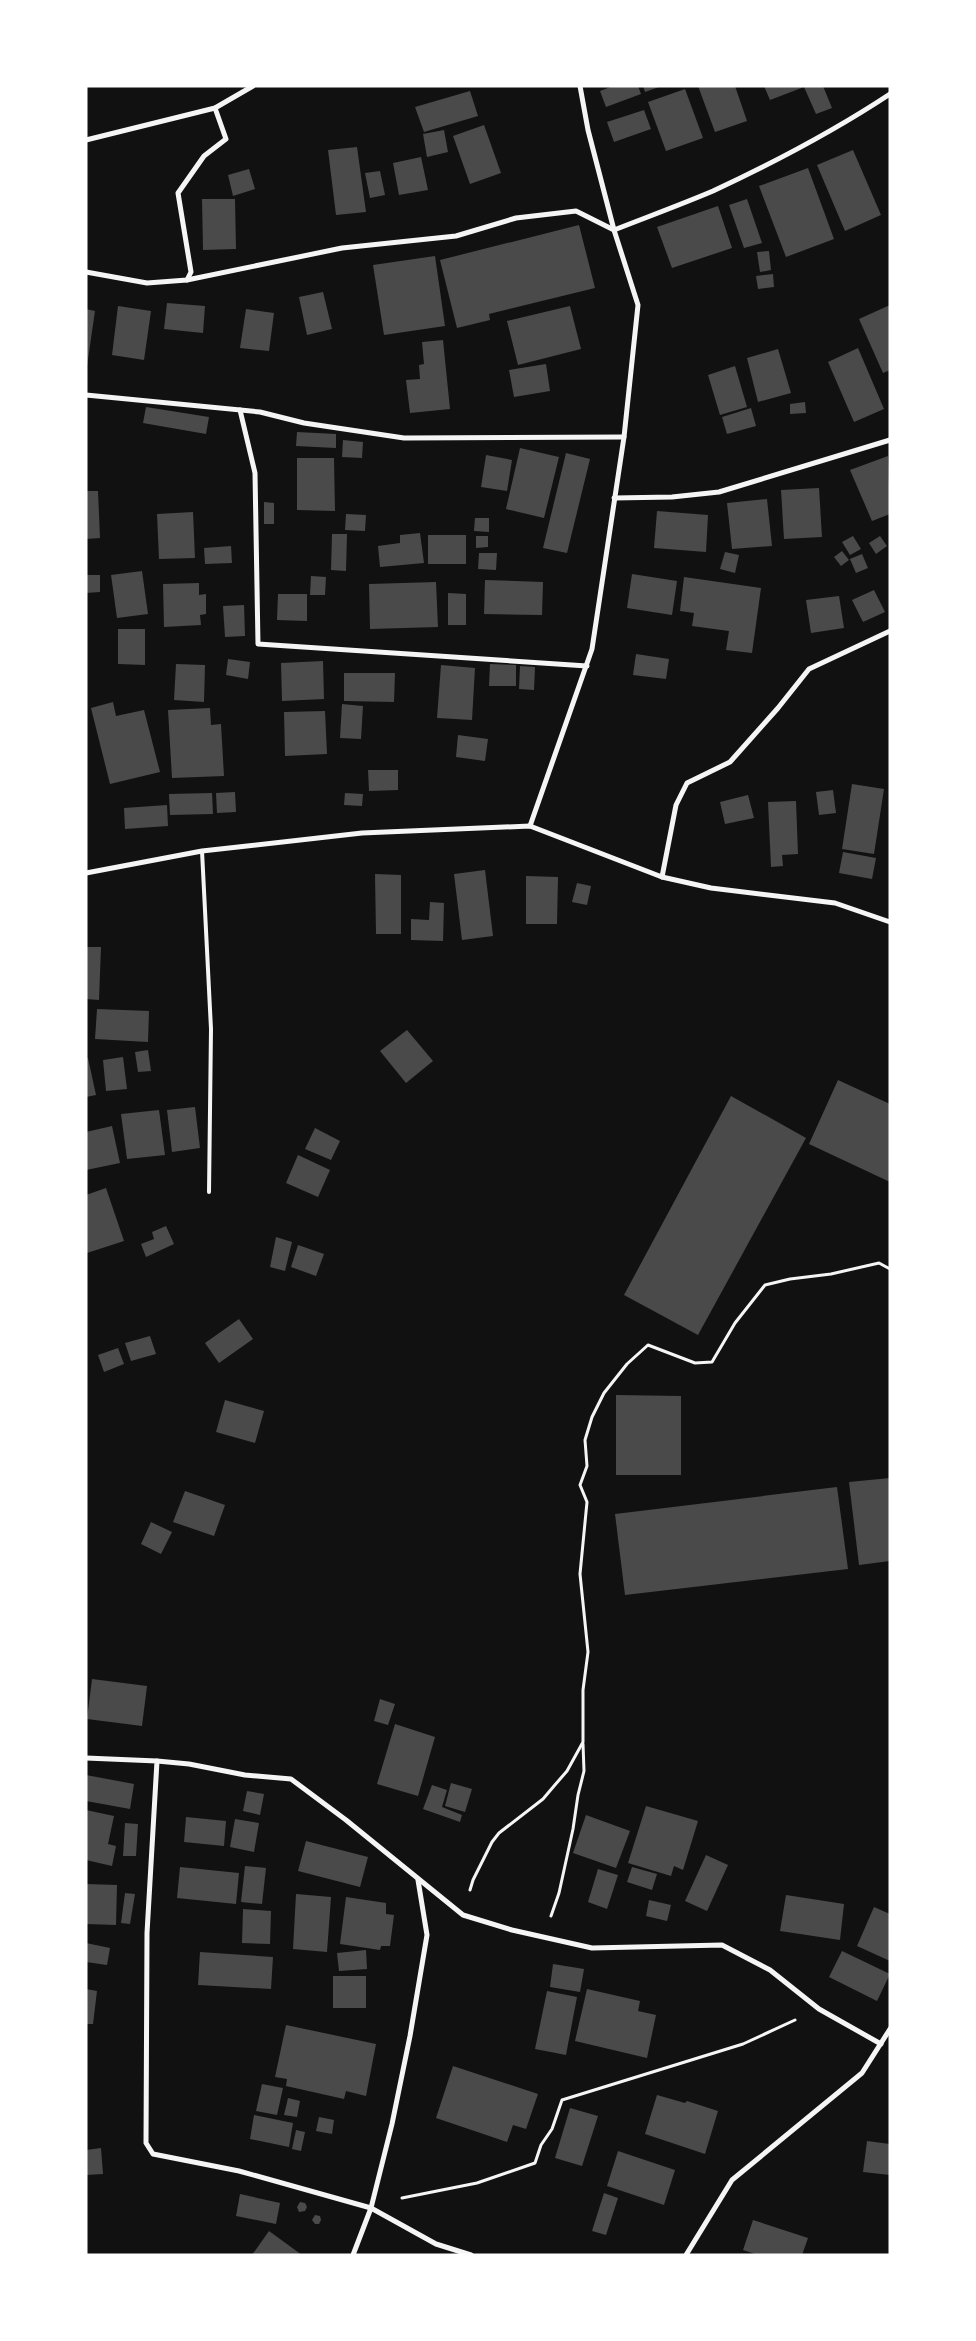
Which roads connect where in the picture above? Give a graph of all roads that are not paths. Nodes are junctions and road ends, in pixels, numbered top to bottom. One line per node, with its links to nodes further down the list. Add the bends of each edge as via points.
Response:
1 (253, 86): 3 (street)
2 (580, 86): 7 (street)
3 (241, 89): 5 (street)
4 (890, 94): 7 (street, via 821,135 721,186)
5 (215, 108): 6 (street); 9 (street, via 226,139 204,156 178,193 191,272)
6 (86, 140)
7 (614, 230): 9 (street, via 576,211 516,218 456,236 342,248); 12 (street, via 638,305)
8 (86, 272): 9 (street, via 147,283)
9 (187, 280)
10 (86, 395): 11 (street)
11 (240, 410): 12 (street, via 404,438); 16 (street, via 255,472 258,644)
12 (624, 437): 14 (street)
13 (890, 440): 14 (street, via 719,492)
14 (614, 498): 16 (street)
15 (890, 631): 20 (street, via 809,670 730,762 687,783 676,805)
16 (587, 666): 17 (street)
17 (530, 826): 18 (street, via 362,833); 20 (street)
18 (202, 851): 19 (street); 22 (lane, via 211,1028)
19 (86, 873)
20 (662, 877): 21 (street, via 711,888 835,903)
21 (890, 922)
22 (209, 1192)
23 (86, 1758): 24 (street)
24 (157, 1760): 25 (street, via 291,1779); 28 (street, via 147,1933 146,2144 153,2154 239,2171)
25 (418, 1880): 27 (street, via 463,1915 592,1948 722,1945 770,1970 818,2009); 28 (street, via 427,1934 406,2056)
26 (890, 2029): 27 (street)
27 (881, 2044): 31 (street, via 862,2073 732,2180)
28 (371, 2208): 29 (street); 30 (street, via 436,2244)
29 (353, 2255)
30 (471, 2255)
31 (686, 2255)

